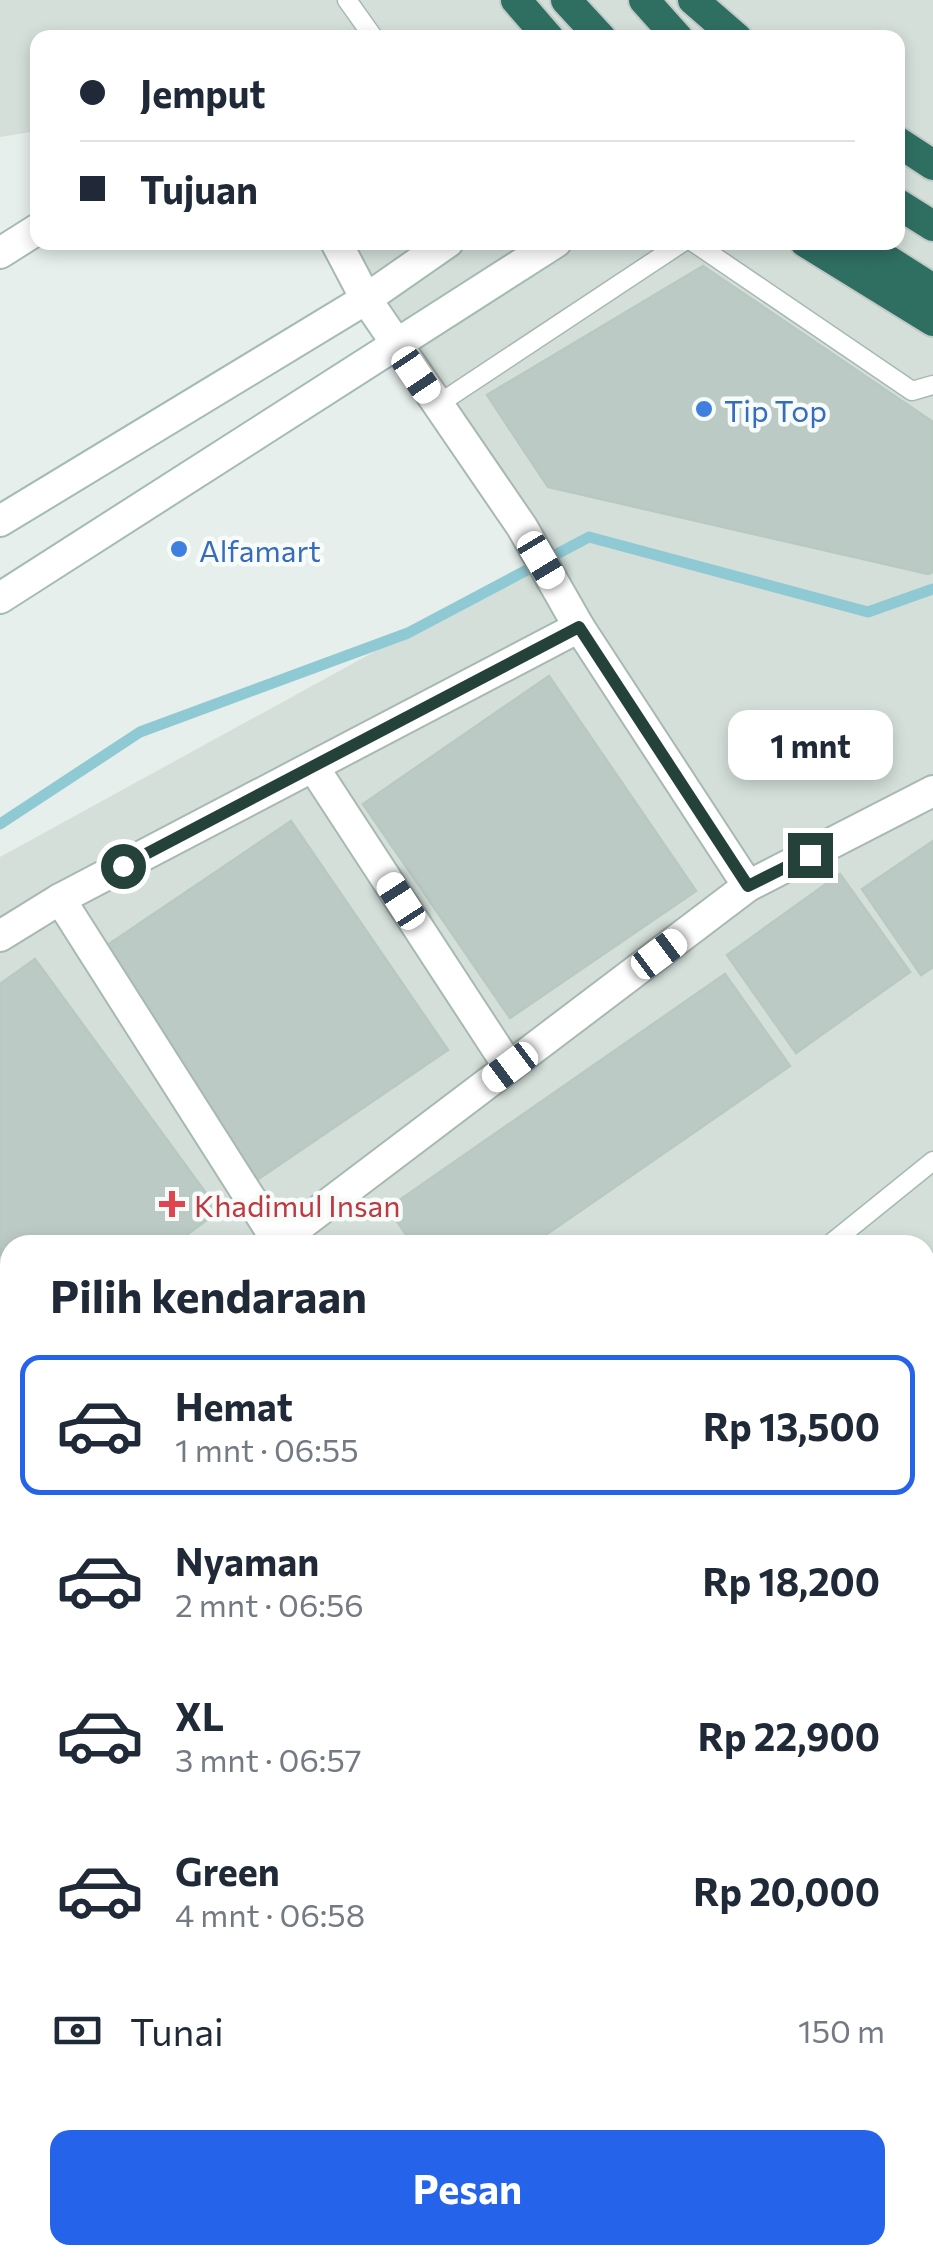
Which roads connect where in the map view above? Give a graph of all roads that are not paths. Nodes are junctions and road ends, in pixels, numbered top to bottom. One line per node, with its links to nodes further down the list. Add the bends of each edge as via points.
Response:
1 (347, 0): 6 (lane)
2 (516, 0): 7 (highway)
3 (566, 0): 8 (highway)
4 (644, 0): 9 (highway)
5 (693, 0): 10 (highway)
6 (368, 30)
7 (542, 30)
8 (594, 30)
9 (671, 30)
10 (728, 30)
11 (905, 147): 12 (highway)
12 (933, 165)
13 (905, 208): 14 (highway)
14 (933, 226)
15 (30, 233): 23 (street)
16 (340, 250): 25 (street)
17 (436, 250): 25 (street)
18 (544, 250): 27 (street)
19 (671, 250): 29 (lane)
20 (705, 250): 28 (lane, via 912,392)
21 (818, 250): 26 (highway)
22 (872, 250): 24 (highway)
23 (0, 253)
24 (933, 288)
25 (366, 299): 27 (street); 30 (street)
26 (933, 321)
27 (396, 345): 29 (street); 31 (street)
28 (933, 385)
29 (437, 405): 32 (street, via 522,527)
30 (0, 521)
31 (0, 598)
32 (579, 627): 33 (street); 35 (street)
33 (314, 768): 36 (street); 38 (street)
34 (933, 791): 35 (street)
35 (748, 886): 38 (street)
36 (60, 899): 37 (street); 40 (street)
37 (0, 936)
38 (510, 1067): 41 (street)
39 (933, 1161): 42 (lane)
40 (270, 1235)
41 (288, 1235)
42 (841, 1235)

